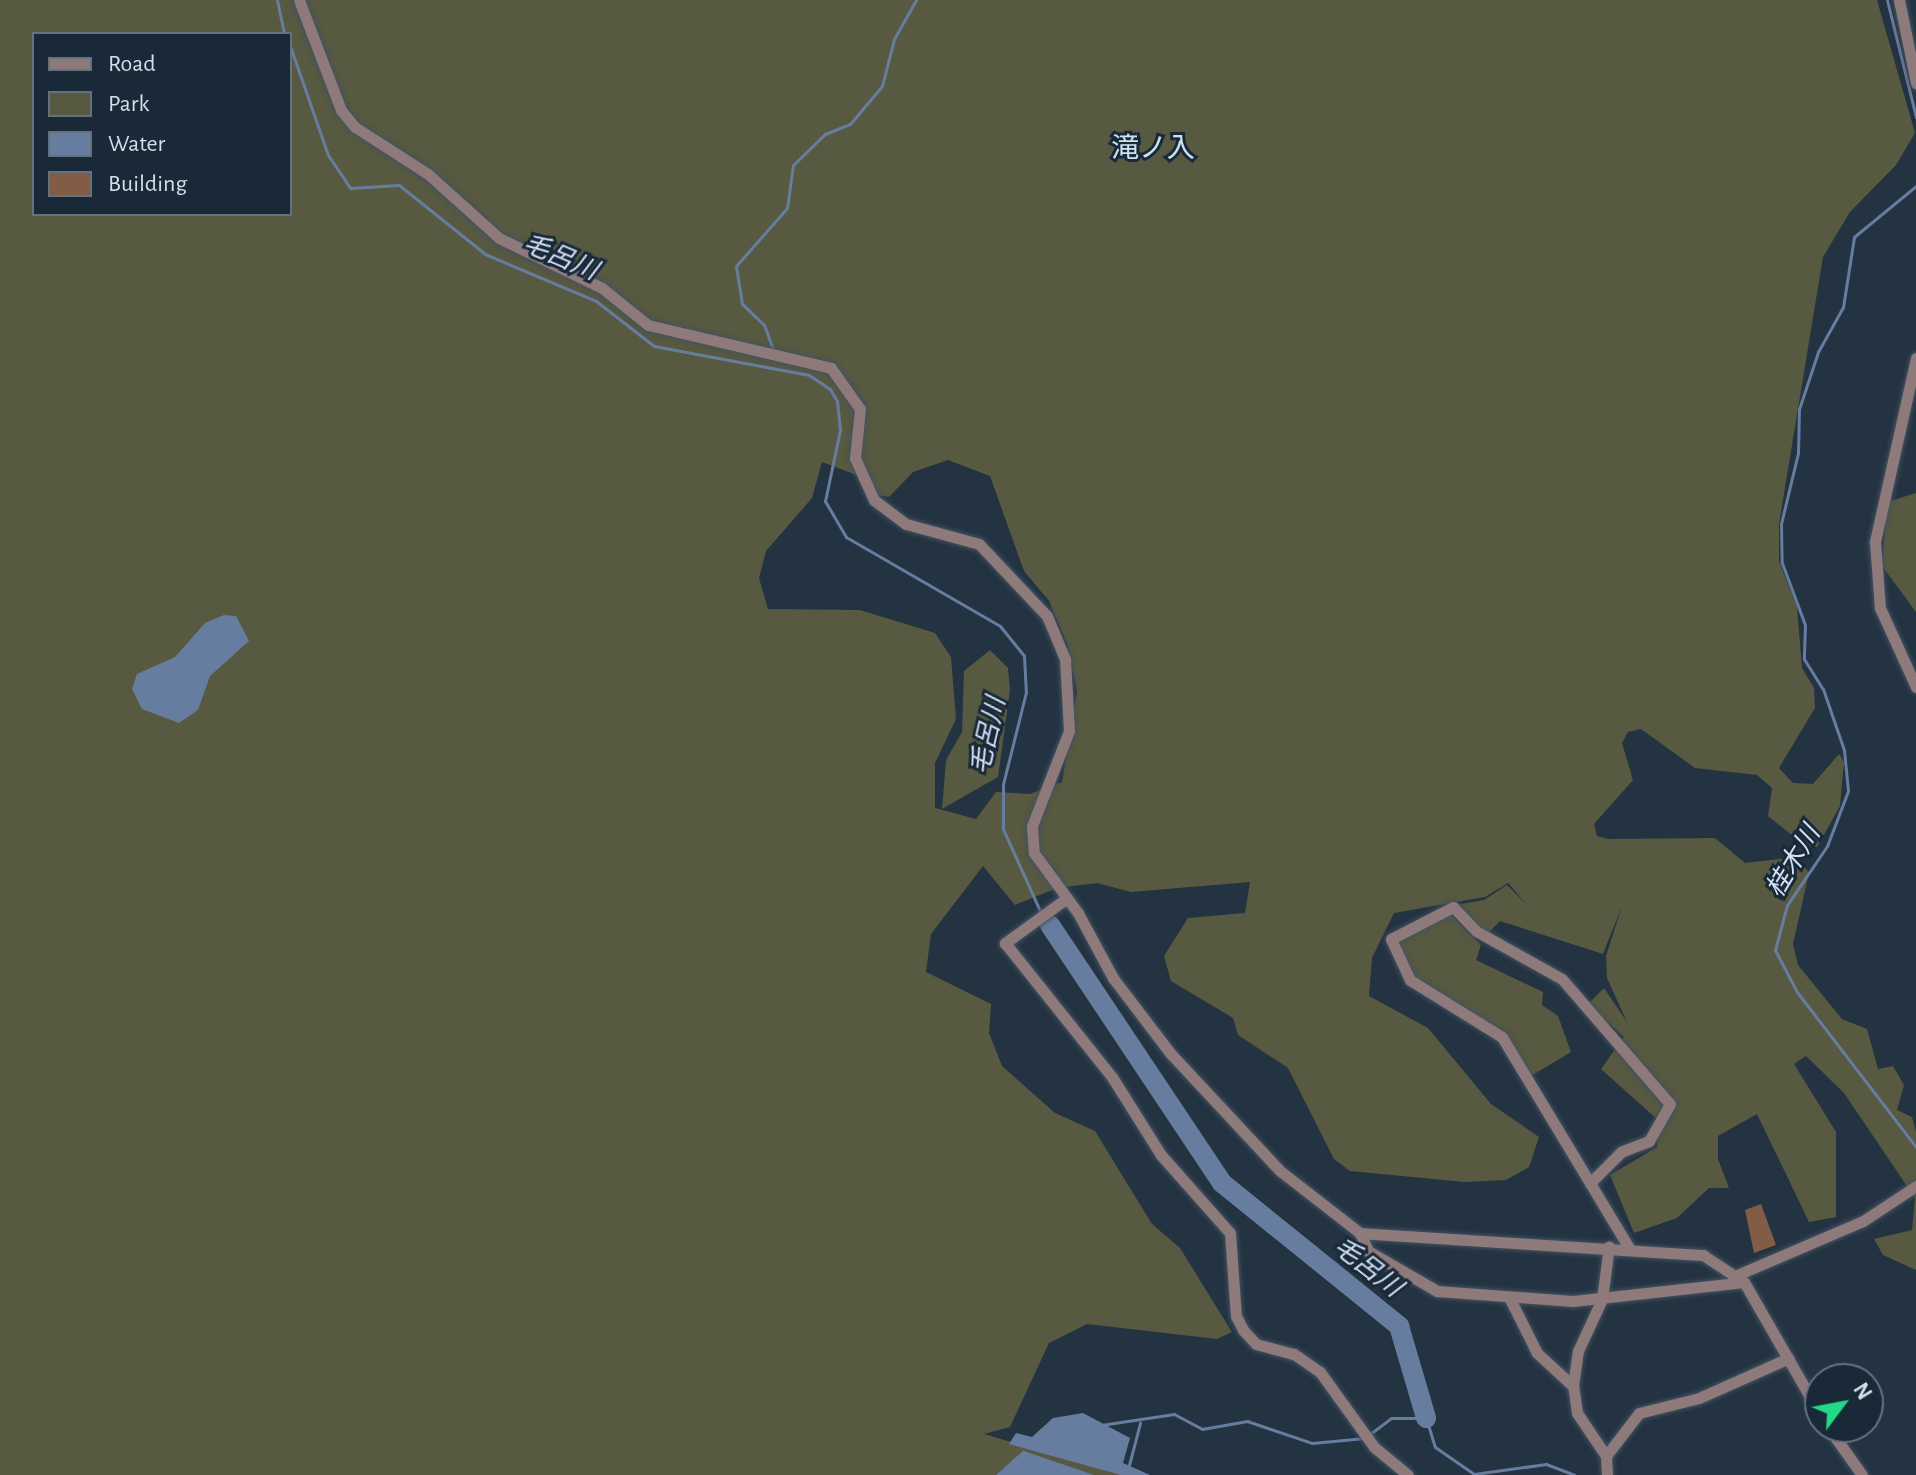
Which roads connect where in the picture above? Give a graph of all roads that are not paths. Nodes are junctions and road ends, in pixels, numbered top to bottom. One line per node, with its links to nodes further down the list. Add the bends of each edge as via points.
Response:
1 (299, 0): 6 (street, via 341,110 355,127 428,174 499,238 602,288 648,325 831,368 844,379 860,409 857,470 874,500 906,524 979,544 1057,633 1068,680 1069,731 1030,838 1041,868)
2 (1899, 0): 3 (street)
3 (1916, 83)
4 (1916, 358): 5 (street, via 1875,542 1880,608)
5 (1916, 687)
6 (1064, 900): 9 (street, via 1113,978 1171,1054 1279,1170); 20 (street, via 1005,939 1014,956 1112,1077 1161,1155 1230,1233 1236,1316 1243,1330 1256,1344 1294,1354 1320,1372 1374,1447)
7 (1590, 1183): 7 (street, via 1502,1037 1410,980 1391,939 1453,907 1476,931 1562,979 1626,1047 1652,1089 1670,1104 1649,1141 1621,1152); 11 (street)
8 (1916, 1186): 12 (street, via 1863,1221)
9 (1360, 1233): 10 (street); 13 (street, via 1368,1251 1432,1290)
10 (1609, 1246): 11 (street); 14 (street)
11 (1629, 1248): 12 (street, via 1703,1255)
12 (1741, 1278): 14 (street); 15 (street)
13 (1510, 1299): 14 (street); 17 (street, via 1537,1353)
14 (1602, 1299): 17 (street, via 1578,1351)
15 (1789, 1358): 16 (street); 19 (street, via 1699,1398 1639,1413)
16 (1804, 1385)
17 (1573, 1386): 19 (street, via 1577,1413)
18 (1839, 1443): 22 (street)
19 (1606, 1456): 21 (street)
20 (1408, 1475)
21 (1607, 1475)
22 (1862, 1475)

